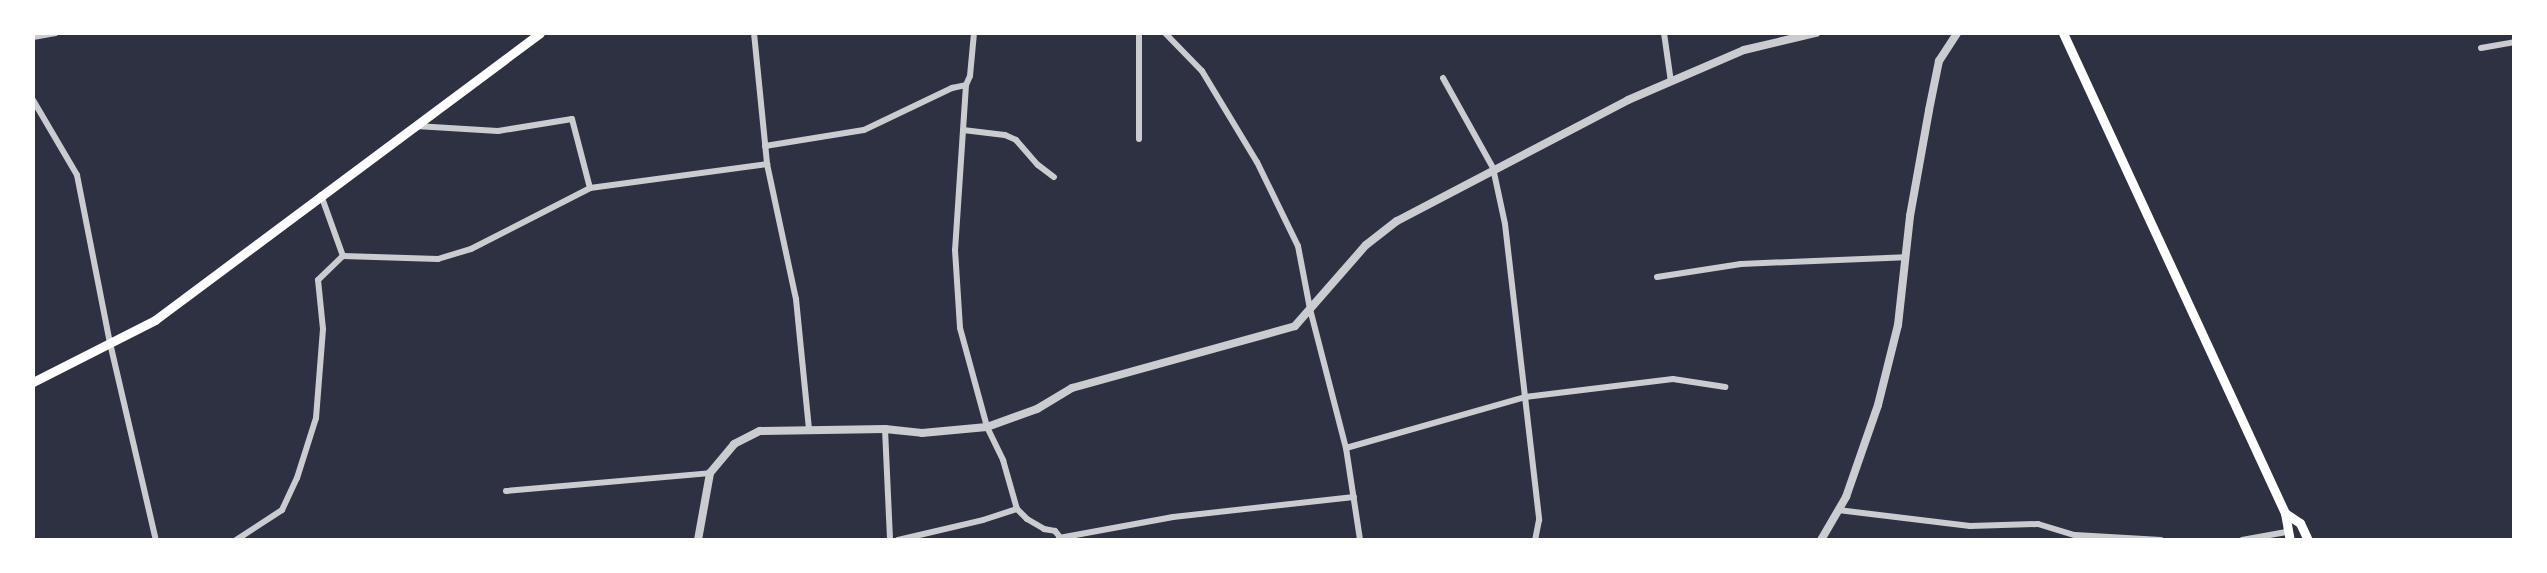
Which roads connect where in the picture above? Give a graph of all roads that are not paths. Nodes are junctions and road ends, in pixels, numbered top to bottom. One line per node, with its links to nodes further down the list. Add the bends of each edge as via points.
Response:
1 (55, 33): 11 (street)
2 (540, 33): 18 (main road)
3 (754, 33): 21 (street)
4 (974, 33): 16 (street)
5 (1139, 33): 20 (street)
6 (1165, 33): 30 (street, via 1202,71 1257,162 1298,246)
7 (1664, 33): 15 (street)
8 (1816, 33): 15 (street, via 1744,50)
9 (1957, 33): 28 (street, via 1939,61)
10 (2063, 33): 44 (main road)
11 (33, 37)
12 (2514, 42): 13 (street)
13 (2481, 48)
14 (1443, 78): 23 (street)
15 (1671, 82): 23 (street)
16 (965, 85): 19 (street); 21 (street, via 864,130)
17 (33, 100): 31 (street, via 76,175)
18 (414, 126): 25 (street, via 498,131 572,119); 26 (main road)
19 (962, 130): 24 (street, via 1016,140); 35 (street, via 955,250 960,328)
20 (1139, 139)
21 (765, 146): 22 (street)
22 (767, 163): 25 (street); 37 (street, via 796,299)
23 (1493, 169): 30 (street, via 1397,221 1366,245); 34 (street, via 1505,224)
24 (1054, 177)
25 (590, 188): 27 (street, via 471,248 438,259)
26 (321, 194): 27 (street); 31 (main road, via 155,320)
27 (343, 256): 48 (street, via 318,279 323,329 316,418 297,478 282,510)
28 (1905, 257): 29 (street, via 1741,264); 43 (street, via 1898,325 1878,405)
29 (1657, 277)
30 (1310, 309): 35 (street, via 1295,326 1072,387 1037,409); 38 (street)
31 (110, 343): 32 (main road); 47 (street)
32 (33, 382)
33 (1725, 387): 34 (street, via 1673,379)
34 (1525, 397): 38 (street); 53 (street, via 1539,520)
35 (987, 427): 36 (street, via 922,433); 42 (street, via 1003,460)
36 (885, 429): 37 (street); 50 (street)
37 (809, 430): 39 (street, via 760,431 734,444)
38 (1346, 448): 41 (street)
39 (710, 473): 40 (street); 49 (street)
40 (506, 491)
41 (1354, 497): 46 (street, via 1173,517); 52 (street)
42 (1017, 509): 46 (street); 51 (street)
43 (1838, 510): 54 (street); 55 (street, via 1970,526 2038,524 2076,535)
44 (2285, 513): 45 (main road); 57 (main road, via 2300,523)
45 (2288, 536): 56 (street)
46 (1059, 538)
47 (156, 540)
48 (236, 540)
49 (698, 540)
50 (890, 540)
51 (898, 540)
52 (1360, 540)
53 (1535, 540)
54 (1821, 540)
55 (2161, 540)
56 (2242, 540)
57 (2308, 540)

